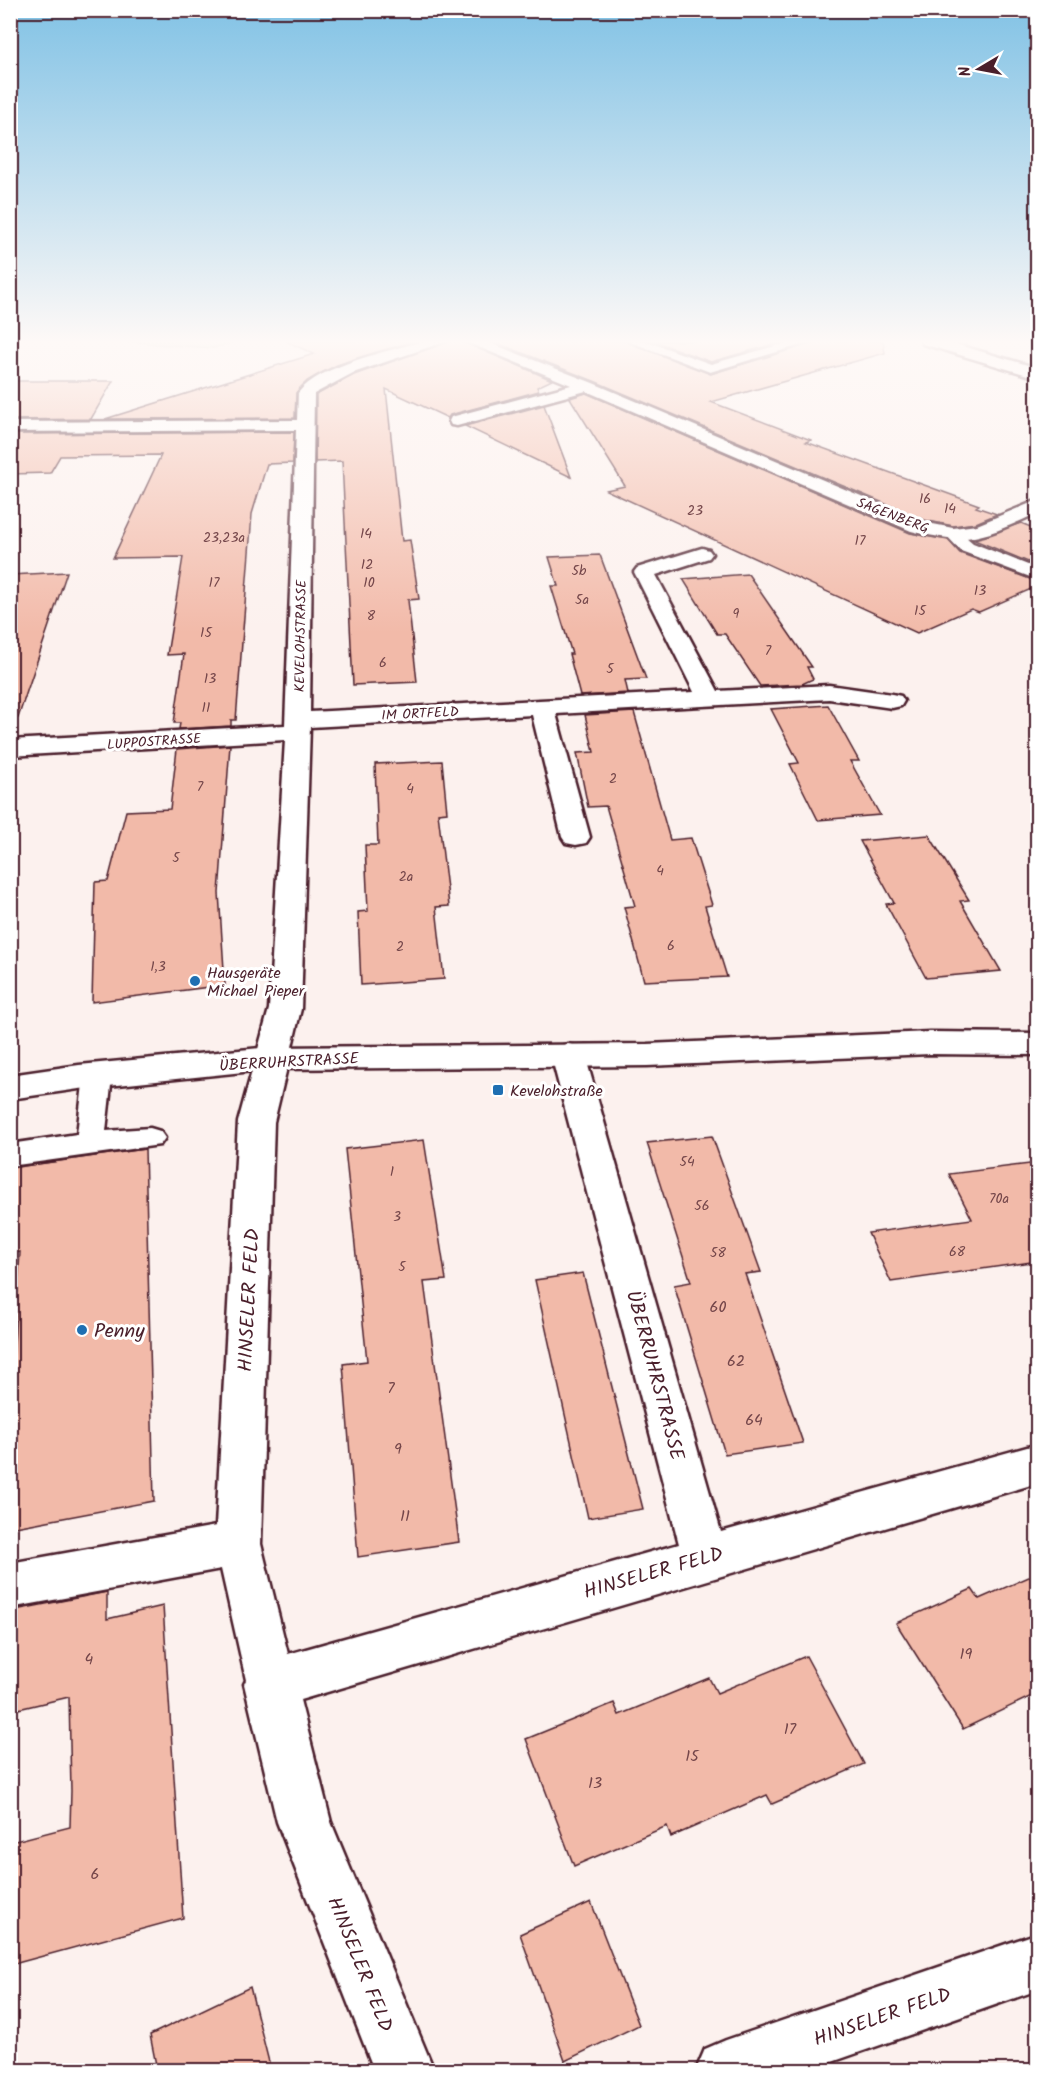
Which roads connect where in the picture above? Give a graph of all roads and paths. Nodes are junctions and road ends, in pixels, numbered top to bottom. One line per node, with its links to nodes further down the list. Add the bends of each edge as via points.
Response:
1 (304, 438): 10 (street, KEVELOHSTRASSE)
2 (709, 438): 4 (street, SAGENBERG, via 918,527)
3 (1038, 506): 4 (street, SAGENBERG, via 981,531)
4 (952, 534): 6 (lane, via 968,546)
5 (702, 554): 7 (street, via 644,572)
6 (1038, 575)
7 (709, 697): 8 (street, IM ORTFELD, via 829,692); 9 (street, IM ORTFELD)
8 (892, 701)
9 (542, 706): 10 (street, IM ORTFELD); 12 (street)
10 (298, 726): 11 (street, LUPPOSTRASSE); 15 (street, KEVELOHSTRASSE, via 285,1009)
11 (10, 748)
12 (576, 837)
13 (1038, 1044): 14 (street, ÜBERRUHRSTRASSE, via 930,1043 767,1052)
14 (568, 1055): 15 (street, ÜBERRUHRSTRASSE); 23 (street, ÜBERRUHRSTRASSE)
15 (272, 1058): 16 (street, ÜBERRUHRSTRASSE); 22 (street, HINSELER FELD, via 256,1122)
16 (98, 1076): 17 (street, ÜBERRUHRSTRASSE); 19 (lane)
17 (10, 1087)
18 (150, 1138): 19 (lane)
19 (90, 1143): 20 (lane)
20 (10, 1155)
21 (1038, 1463): 23 (street, HINSELER FELD)
22 (238, 1544): 24 (street); 25 (street, HINSELER FELD)
23 (705, 1557): 25 (street, HINSELER FELD)
24 (10, 1586)
25 (269, 1684): 27 (street, HINSELER FELD, via 304,1822)
26 (1038, 1960): 28 (street, HINSELER FELD)
27 (404, 2070)
28 (726, 2070)

